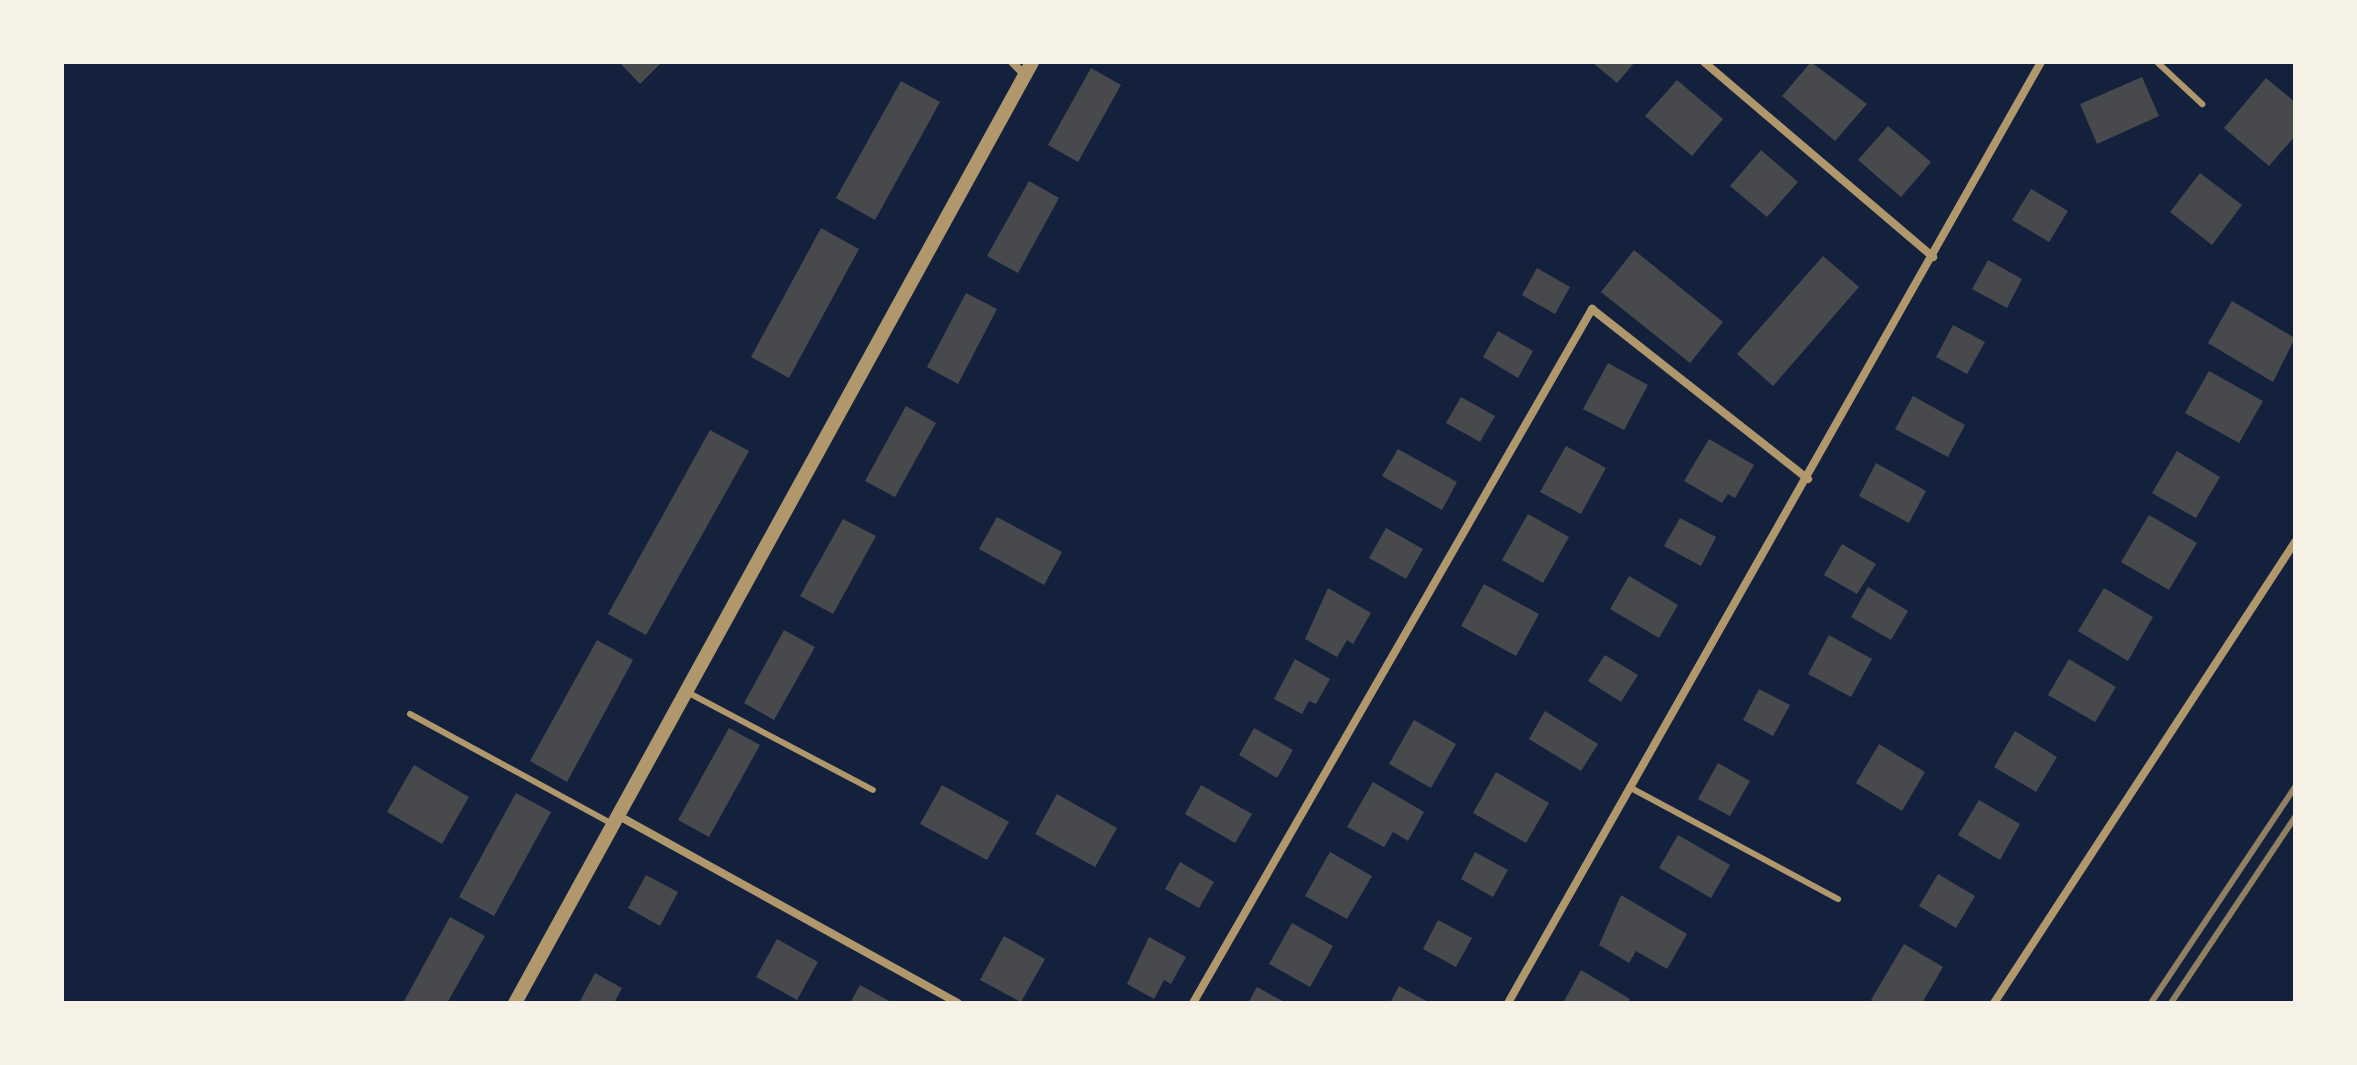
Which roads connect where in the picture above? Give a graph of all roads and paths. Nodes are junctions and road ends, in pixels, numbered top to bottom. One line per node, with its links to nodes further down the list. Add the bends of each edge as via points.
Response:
1 (1012, 62): 5 (street)
2 (1704, 62): 7 (street)
3 (2041, 62): 7 (street)
4 (2157, 62): 6 (lane)
5 (1029, 68): 10 (street)
6 (2202, 104)
7 (1933, 257): 8 (street)
8 (1808, 479): 12 (street); 18 (street, via 1592,309)
9 (2295, 542): 20 (street)
10 (687, 692): 13 (lane); 14 (street)
11 (410, 714): 14 (lane)
12 (1631, 788): 15 (lane); 19 (street)
13 (873, 790)
14 (617, 820): 16 (street); 17 (street)
15 (1838, 899)
16 (515, 1003)
17 (958, 1003)
18 (1193, 1003)
19 (1508, 1003)
20 (1994, 1003)

